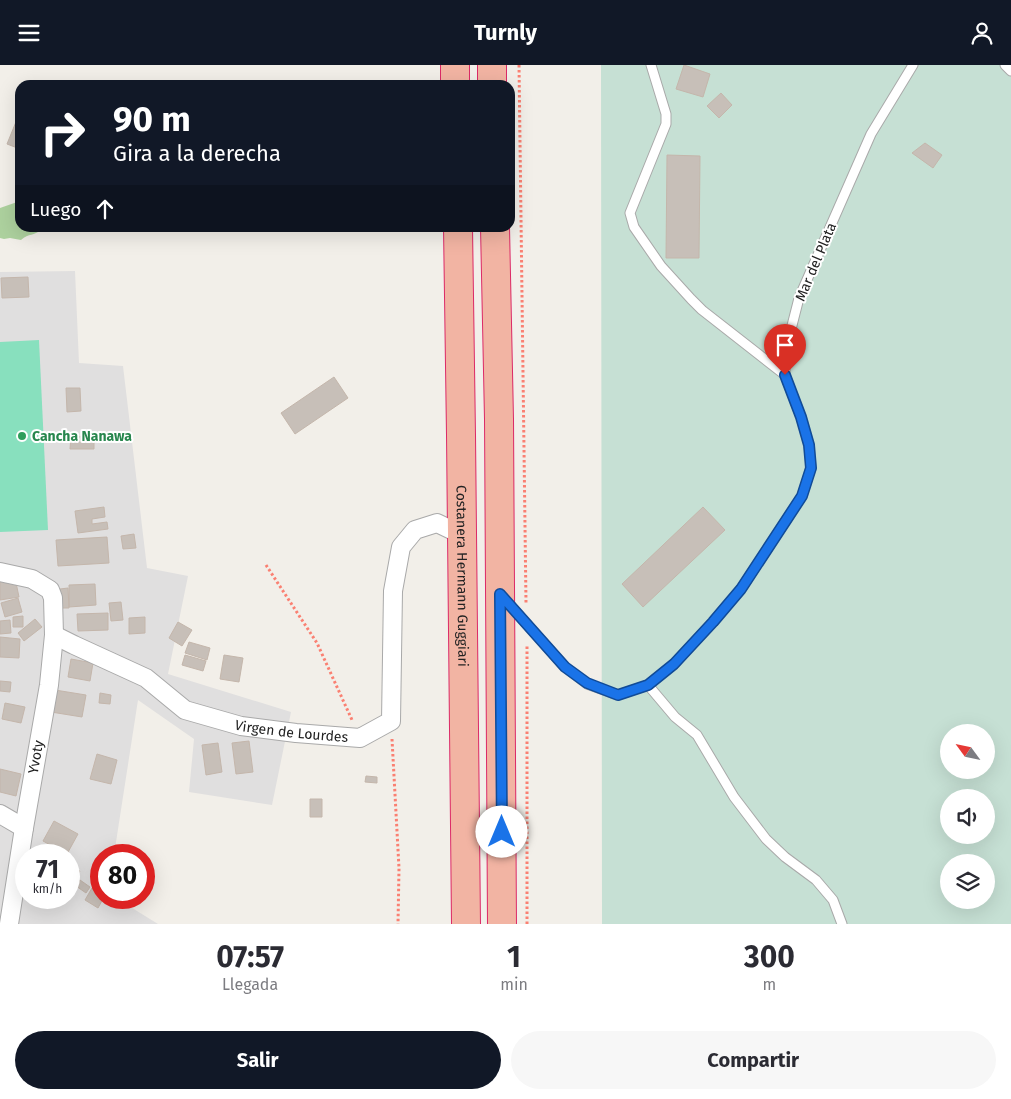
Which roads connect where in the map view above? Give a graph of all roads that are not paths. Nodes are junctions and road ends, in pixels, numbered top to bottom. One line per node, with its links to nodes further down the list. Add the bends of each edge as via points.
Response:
1 (455, 65): 7 (highway)
2 (492, 65): 8 (highway)
3 (651, 65): 11 (lane, via 666,123 630,213 634,227 660,266 702,310)
4 (913, 65): 11 (lane, Mar del Plata, via 871,134 800,298 786,349)
5 (1005, 65): 6 (lane)
6 (1011, 71)
7 (455, 80)
8 (492, 80)
9 (458, 232): 12 (highway, Costanera Hermann Guggiari)
10 (495, 232): 14 (highway)
11 (785, 375): 16 (lane, Mar del Plata, via 809,445 811,468 802,496 741,589 674,664)
12 (462, 535): 15 (street, Virgen de Lourdes, via 437,523 415,530 401,547 392,591 391,721 360,738 242,726 185,710 146,678); 20 (highway, Costanera Hermann Guggiari)
13 (0, 572): 15 (street, Yvoty, via 32,579 50,590)
14 (500, 594): 16 (lane, via 565,667 587,683 618,695); 21 (highway)
15 (54, 635): 18 (street, Yvoty, via 49,685)
16 (648, 685): 22 (lane, via 675,717 696,735 734,797 766,839 816,880 833,900)
17 (0, 814): 18 (street)
18 (24, 828): 19 (street, Yvoty)
19 (9, 924)
20 (466, 924)
21 (502, 924)
22 (842, 924)

